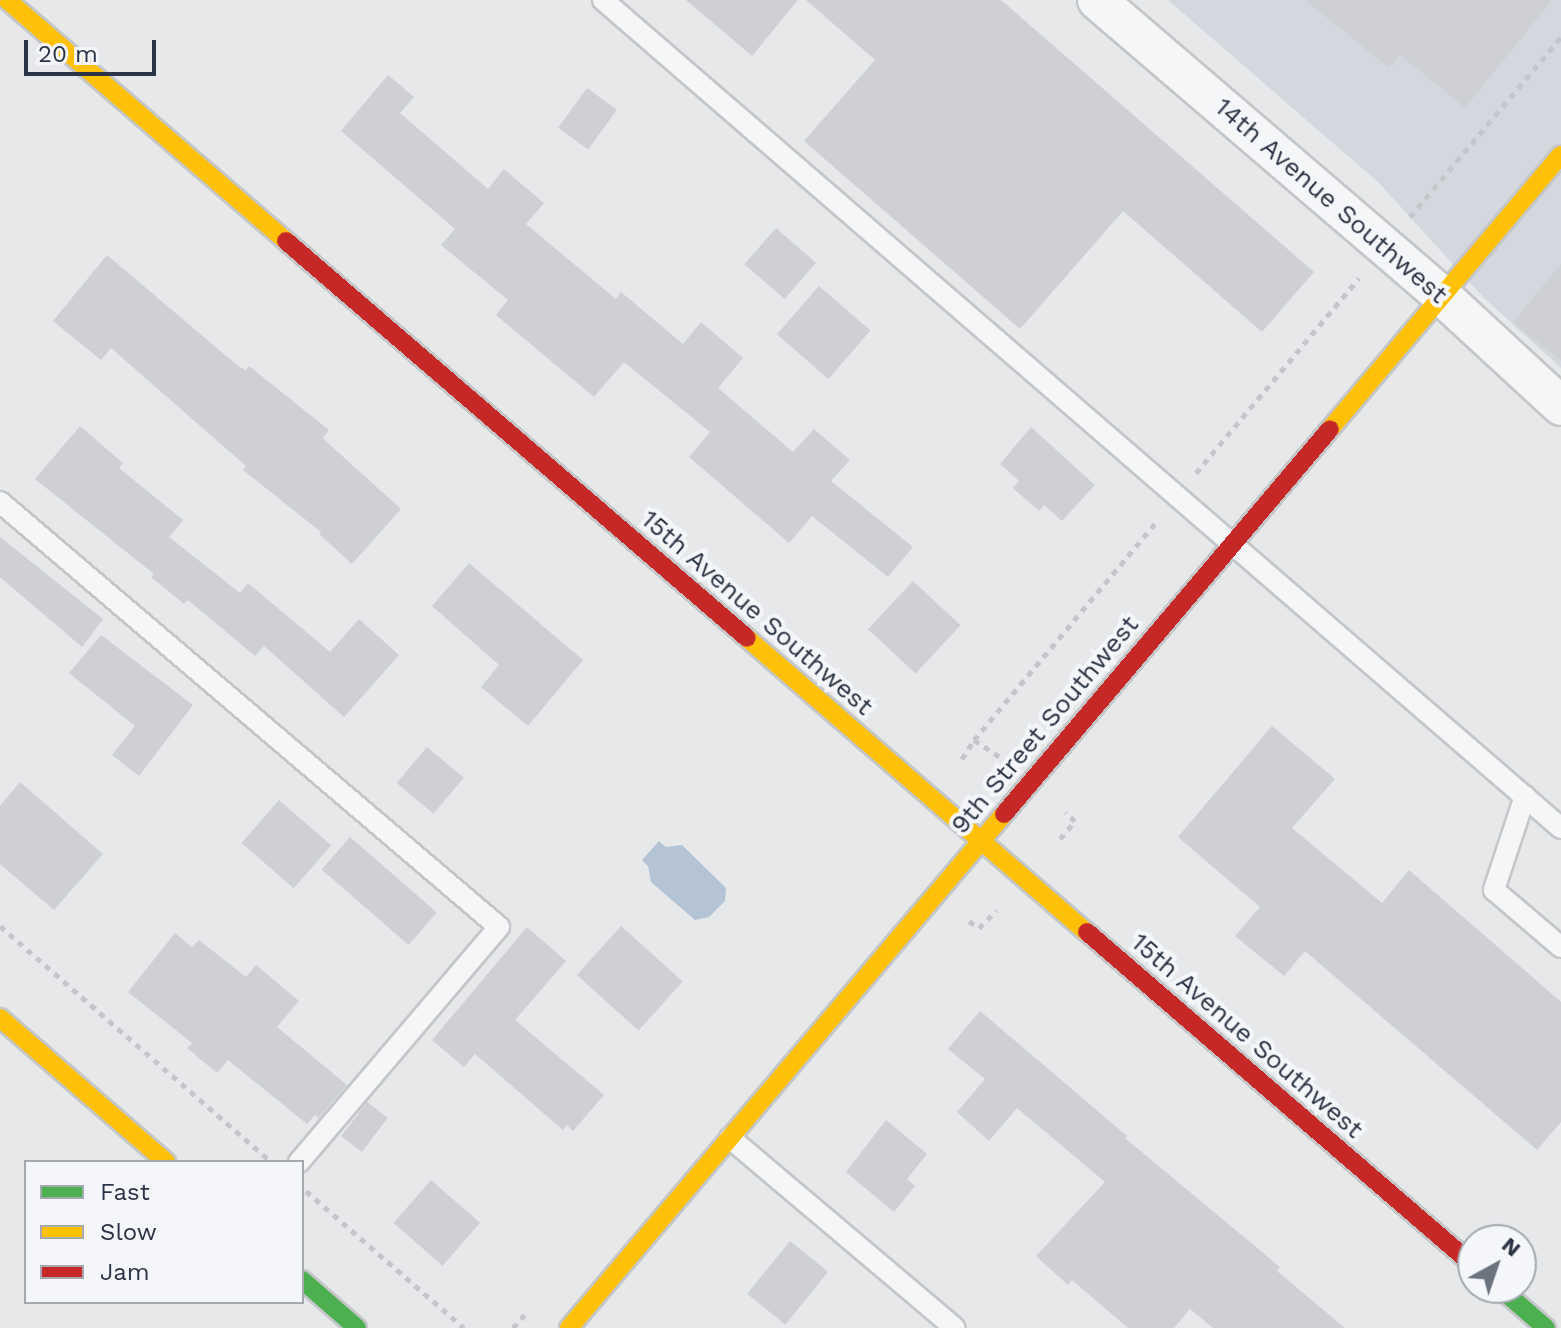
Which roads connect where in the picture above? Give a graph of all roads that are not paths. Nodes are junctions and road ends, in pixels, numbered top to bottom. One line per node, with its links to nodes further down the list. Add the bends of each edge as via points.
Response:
1 (6, 0): 4 (street); 12 (main road, 15th Avenue Southwest)
2 (603, 0): 9 (lane)
3 (1097, 0): 6 (street, 14th Avenue Southwest)
4 (0, 7)
5 (1561, 155): 6 (main road, 9th Street Southwest)
6 (1442, 296): 7 (street, 14th Avenue Southwest); 9 (main road, 9th Street Southwest)
7 (1561, 406)
8 (0, 502): 17 (lane, via 499,927)
9 (1232, 544): 10 (lane); 12 (main road, 9th Street Southwest)
10 (1525, 796): 11 (lane); 13 (lane, via 1494,890)
11 (1561, 828)
12 (981, 841): 15 (main road, 9th Street Southwest); 18 (main road, 15th Avenue Southwest)
13 (1561, 947)
14 (0, 1018): 16 (main road)
15 (730, 1138): 22 (main road, 9th Street Southwest); 23 (lane)
16 (164, 1160)
17 (301, 1160)
18 (1457, 1251)
19 (304, 1282): 21 (main road)
20 (1518, 1304): 24 (main road)
21 (357, 1328)
22 (569, 1328)
23 (955, 1328)
24 (1546, 1328)

